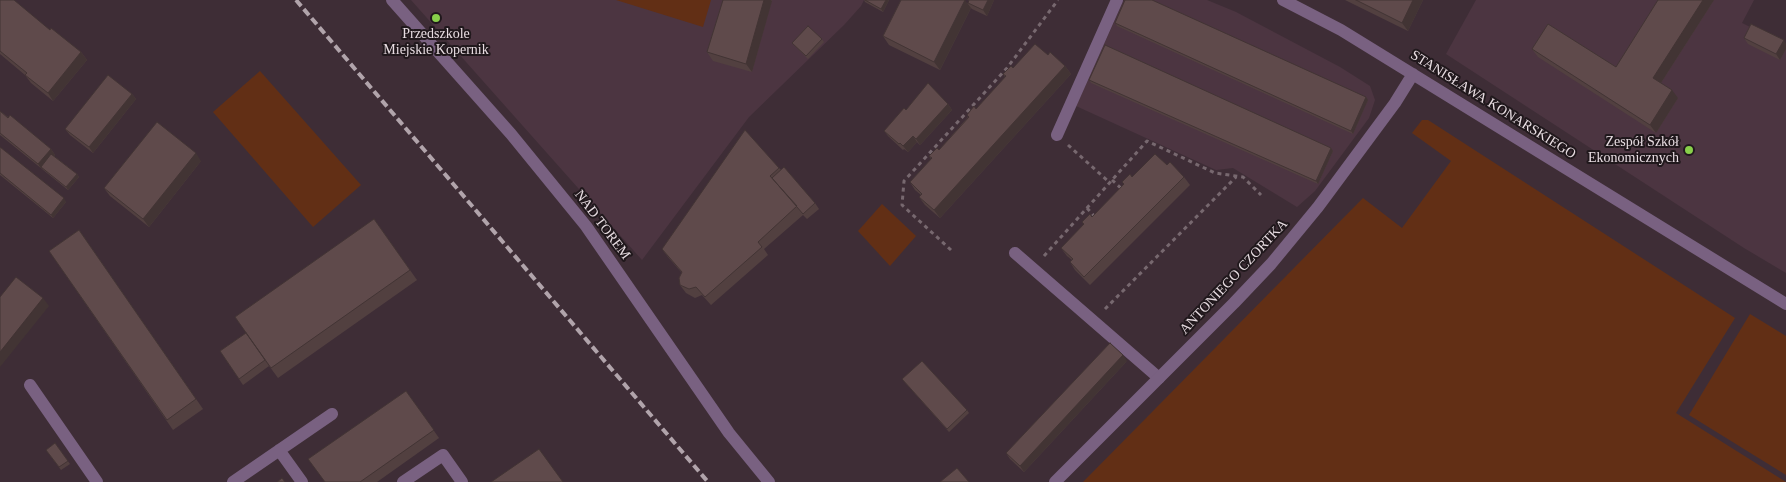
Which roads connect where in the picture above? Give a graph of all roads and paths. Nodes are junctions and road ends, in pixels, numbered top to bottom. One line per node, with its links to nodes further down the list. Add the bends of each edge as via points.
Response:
1 (392, 0): 33 (street, NAD TOREM, via 511,134 586,226 729,433)
2 (1058, 0): 6 (path)
3 (1117, 0): 10 (street)
4 (1283, 0): 5 (street, STANISŁAWA KONARSKIEGO, via 1341,30)
5 (1413, 74): 22 (street, STANISŁAWA KONARSKIEGO); 24 (street, ANTONIEGO CZORTKA, via 1318,207 1271,264)
6 (998, 78): 7 (path); 8 (path)
7 (1003, 82)
8 (961, 118): 9 (path); 11 (path)
9 (966, 123)
10 (1056, 135): 14 (path)
11 (937, 146): 12 (path); 19 (path, via 904,182 902,205)
12 (942, 150)
13 (1237, 176): 14 (path, via 1214,173 1146,141); 16 (path, via 1243,177); 23 (path)
14 (1111, 181): 15 (path); 17 (path)
15 (1127, 194)
16 (1261, 195)
17 (1087, 208): 18 (path); 21 (path)
18 (1100, 222)
19 (951, 250)
20 (1015, 254): 24 (street)
21 (1040, 260)
22 (1786, 304)
23 (1101, 313)
24 (1159, 378): 34 (street, ANTONIEGO CZORTKA)
25 (30, 385): 28 (street)
26 (332, 414): 27 (street)
27 (279, 450): 29 (street); 30 (street)
28 (97, 482)
29 (233, 482)
30 (302, 482)
31 (403, 482): 32 (street, via 443,455)
32 (462, 482)
33 (769, 482)
34 (1055, 482)

